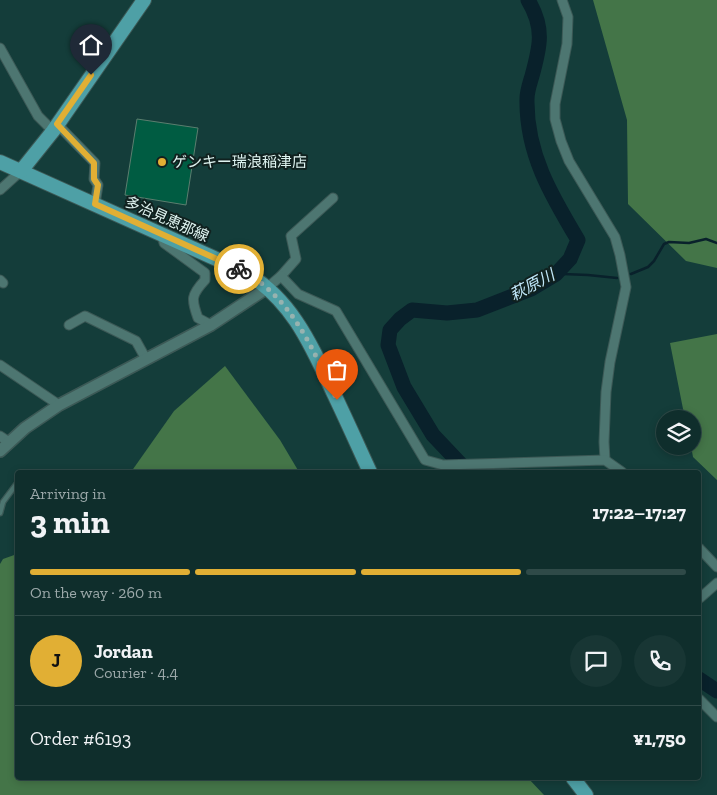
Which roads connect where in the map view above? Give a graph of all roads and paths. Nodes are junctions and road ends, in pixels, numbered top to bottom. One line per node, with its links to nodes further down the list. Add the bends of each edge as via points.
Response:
1 (144, 0): 4 (main road)
2 (562, 0): 20 (street, via 568,17 567,44 555,119 568,160 614,237 626,287 606,392)
3 (0, 48): 4 (street, via 38,116)
4 (55, 127): 6 (main road); 9 (street, via 94,163 94,179 98,185)
5 (0, 162): 6 (main road, 多治見恵那線)
6 (21, 171): 7 (street); 9 (main road, 多治見恵那線)
7 (0, 190)
8 (334, 198): 11 (street, via 291,236 296,259)
9 (95, 204): 10 (main road, 多治見恵那線)
10 (162, 235): 12 (main road, 多治見恵那線, via 240,270); 14 (street, via 164,243 205,273 205,280 195,290 192,302 198,318)
11 (281, 276): 12 (street); 20 (street, via 298,294 336,310 425,460 443,465)
12 (268, 288): 14 (street); 21 (main road, 多治見恵那線, via 298,322 312,346)
13 (70, 325): 15 (street, via 85,316 136,341)
14 (211, 325): 15 (street)
15 (146, 359): 17 (street)
16 (0, 365): 17 (street)
17 (59, 405): 18 (street)
18 (5, 439): 19 (street)
19 (0, 451)
20 (606, 460): 22 (street)
21 (369, 470)
22 (619, 470)
23 (15, 486): 24 (lane, via 3,502)
24 (0, 513)
25 (701, 550): 26 (street)
26 (717, 567)
27 (717, 584): 28 (street)
28 (701, 597)
29 (701, 701): 30 (street)
30 (717, 717)
31 (575, 780): 32 (main road)
32 (586, 795)

